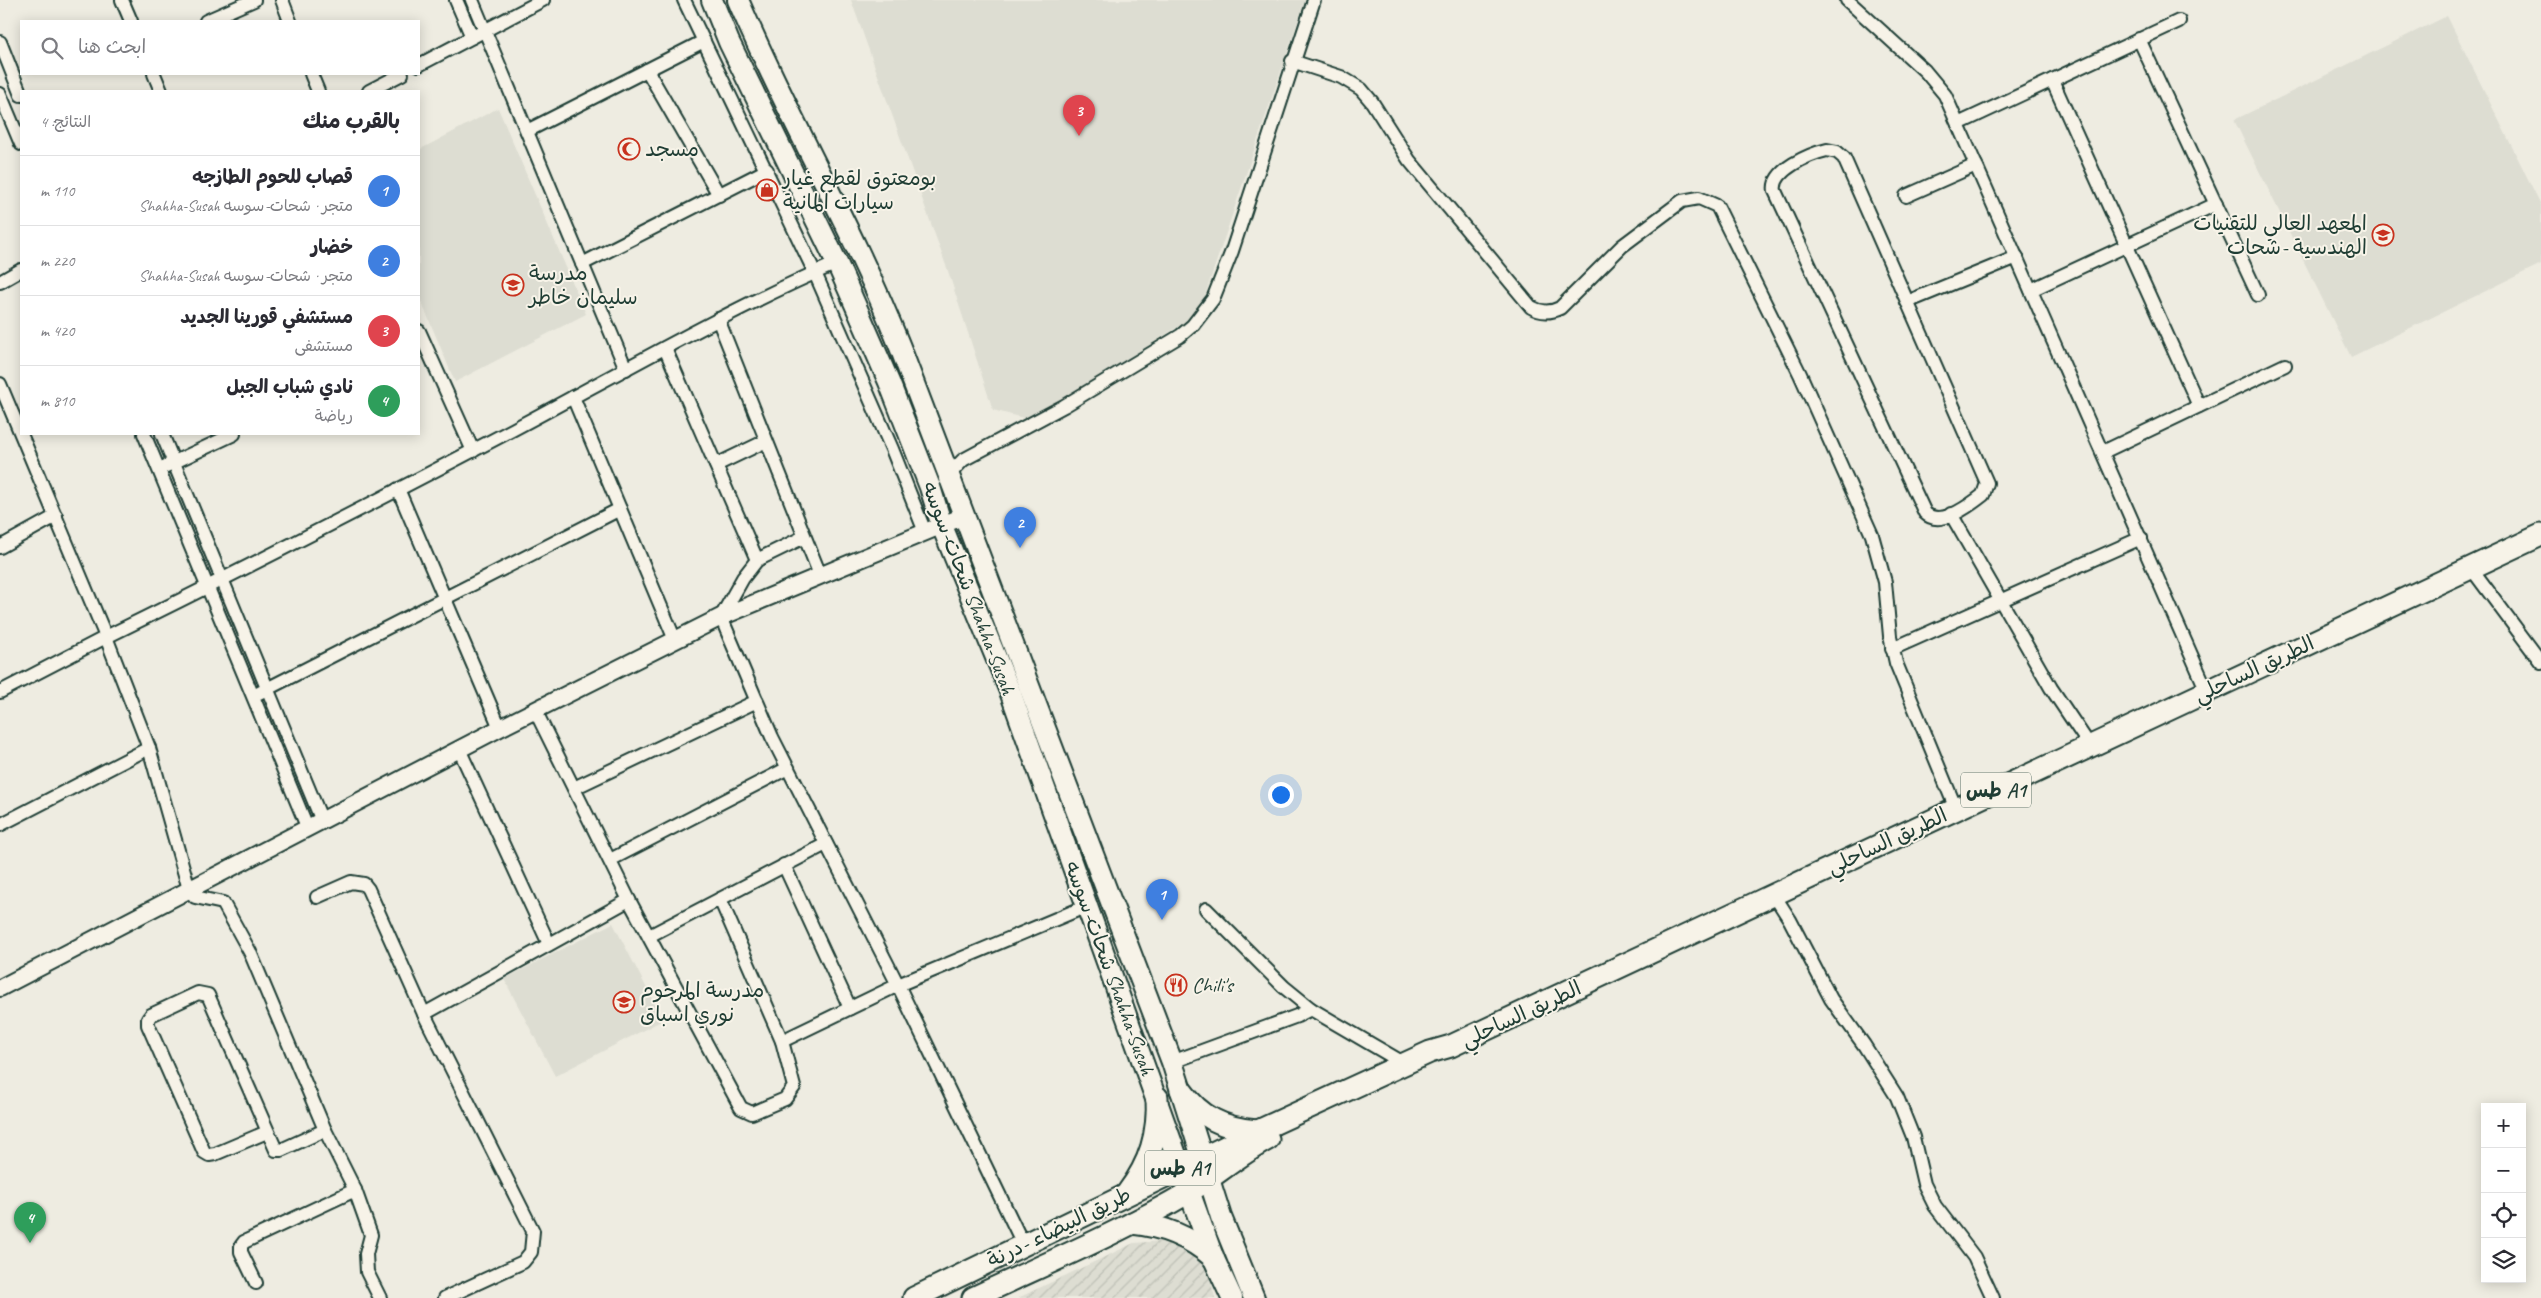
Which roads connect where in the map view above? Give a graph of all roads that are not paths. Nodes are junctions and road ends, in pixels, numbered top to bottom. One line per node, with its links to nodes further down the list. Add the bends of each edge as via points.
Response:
1 (122, 0): 12 (street)
2 (254, 0): 13 (street)
3 (282, 0): 14 (street)
4 (456, 0): 17 (street)
5 (472, 0): 16 (street)
6 (543, 0): 16 (street)
7 (684, 0): 20 (street)
8 (712, 0): 43 (main road, شحات-سوسه Shahha-Susah, via 729,42)
9 (738, 0): 70 (main road, شحات-سوسه Shahha-Susah, via 883,304)
10 (1314, 0): 21 (street)
11 (1847, 0): 33 (street, via 1932,78)
12 (132, 20)
13 (208, 20)
14 (290, 20)
15 (2179, 21): 18 (street)
16 (485, 30): 17 (street); 34 (street)
17 (472, 37): 22 (street)
18 (2139, 40): 27 (street); 40 (street)
19 (0, 42): 31 (street)
20 (704, 42): 23 (street); 37 (street)
21 (1292, 61): 70 (street, via 1232,251 1204,313 1180,336 1064,406 963,460); 92 (street, via 1341,77 1361,89 1408,160 1531,307 1540,312 1560,308 1622,246 1682,201 1699,198 1717,206 1800,374 1872,535 1885,582)
22 (420, 64)
23 (647, 70): 34 (street); 38 (street)
24 (154, 75): 28 (street)
25 (311, 75): 29 (street)
26 (400, 75): 30 (street)
27 (2052, 80): 33 (street); 41 (street)
28 (162, 90)
29 (318, 90)
30 (371, 90)
31 (20, 92)
32 (0, 94): 35 (street)
33 (1958, 124): 36 (street)
34 (527, 131): 44 (street)
35 (20, 142)
36 (1976, 165): 39 (street); 42 (street)
37 (768, 170): 38 (street); 46 (street)
38 (719, 195): 44 (street)
39 (1906, 196)
40 (2216, 204): 41 (street); 49 (street)
41 (2125, 246): 48 (street); 58 (street)
42 (2017, 257): 48 (street); 50 (street)
43 (837, 263): 46 (street); 71 (main road, شحات-سوسه Shahha-Susah)
44 (582, 264): 55 (street)
45 (20, 271): 47 (street)
46 (815, 273): 51 (street); 77 (street, via 892,449)
47 (0, 282)
48 (2031, 290): 66 (street)
49 (2258, 295)
50 (1907, 302): 74 (street, via 1987,483 1983,496); 74 (street, via 1841,154 1832,150 1822,151 1779,173 1774,181 1774,191 1925,512 1938,519)
51 (718, 319): 53 (street); 64 (street)
52 (422, 346): 65 (street)
53 (665, 348): 55 (street); 68 (street)
54 (2285, 365): 58 (street)
55 (626, 369): 57 (street)
56 (0, 384): 59 (street)
57 (573, 397): 65 (street); 73 (street)
58 (2199, 406): 66 (street)
59 (20, 431)
60 (22, 435): 75 (street)
61 (144, 435): 69 (street)
62 (162, 435): 67 (street)
63 (232, 435): 67 (street)
64 (766, 441): 68 (street); 79 (street)
65 (473, 451): 72 (street)
66 (2103, 452): 80 (street)
67 (174, 462): 69 (street); 85 (street)
68 (716, 465): 82 (street)
69 (159, 469): 86 (street)
70 (948, 477): 71 (street); 76 (main road, شحات-سوسه Shahha-Susah)
71 (930, 487): 77 (main road, شحات-سوسه Shahha-Susah)
72 (398, 489): 85 (street); 87 (street)
73 (620, 509): 87 (street); 91 (street)
74 (1951, 514): 88 (street)
75 (56, 516): 81 (street); 90 (street)
76 (964, 516): 77 (street); 128 (main road, شحات-سوسه Shahha-Susah)
77 (933, 529): 84 (street); 117 (main road, شحات-سوسه Shahha-Susah, via 1011,694)
78 (2541, 535): 83 (highway, الطريق الساحلي / طس A1)
79 (804, 537): 82 (street); 84 (street)
80 (2141, 538): 88 (street); 95 (street)
81 (0, 547)
82 (757, 560): 89 (street)
83 (2471, 568): 93 (street); 95 (highway, الطريق الساحلي / طس A1)
84 (820, 575): 89 (street)
85 (223, 580): 86 (street); 94 (street)
86 (207, 587): 90 (street); 97 (street)
87 (444, 597): 94 (street); 100 (street)
88 (2001, 601): 92 (street); 101 (street, via 2051,688)
89 (721, 617): 91 (street); 98 (street)
90 (106, 636): 96 (street); 102 (street)
91 (675, 640): 99 (street)
92 (1892, 649): 106 (street)
93 (2541, 662)
94 (267, 689): 97 (street); 108 (street)
95 (2207, 691): 101 (highway, الطريق الساحلي / طس A1)
96 (0, 692)
97 (252, 696): 108 (street)
98 (757, 701): 104 (street); 105 (street)
99 (535, 710): 100 (street); 105 (street)
100 (500, 728): 103 (street)
101 (2090, 746): 106 (highway, الطريق الساحلي / طس A1)
102 (149, 748): 107 (street); 112 (street)
103 (459, 749): 108 (street); 120 (street)
104 (788, 768): 109 (street); 110 (street)
105 (574, 788): 110 (street)
106 (1956, 809): 113 (highway, الطريق الساحلي / طس A1)
107 (0, 825)
108 (315, 825): 112 (street)
109 (826, 844): 111 (street); 121 (street)
110 (610, 860): 116 (street)
111 (784, 866): 115 (street); 123 (street)
112 (189, 889): 122 (street); 132 (street, via 195,897 224,903 228,910 261,977)
113 (1774, 895): 127 (highway, الطريق الساحلي / طس A1); 151 (street, via 1831,999 1897,1097 1913,1137 1924,1184 1935,1206 1974,1257)
114 (317, 897): 125 (street, via 350,882 364,884)
115 (720, 899): 119 (street); 126 (street)
116 (629, 900): 119 (street); 120 (street)
117 (1087, 906): 121 (street); 131 (main road, شحات-سوسه Shahha-Susah)
118 (1206, 909): 124 (street, via 1284,987)
119 (648, 936): 126 (street, via 746,1111 759,1112 785,1099 794,1087)
120 (549, 944): 125 (street)
121 (898, 985): 123 (street); 142 (street)
122 (0, 988)
123 (850, 1008): 126 (street)
124 (1311, 1009): 128 (street); 129 (street)
125 (424, 1014): 146 (street, via 533,1230 531,1252 523,1262)
126 (782, 1042)
127 (1451, 1046): 129 (highway, طريق البيضاء -درنة / طس A1); 137 (highway, طريق البيضاء -درنة, via 1411,1070 1252,1148)
128 (1172, 1062): 130 (main road, شحات-سوسه Shahha-Susah)
129 (1406, 1064): 133 (highway, طريق البيضاء -درنة / طس A1)
130 (1181, 1090): 133 (highway, via 1190,1102 1214,1121 1242,1130); 135 (main road, شحات-سوسه Shahha-Susah)
131 (1157, 1097): 136 (main road, شحات-سوسه Shahha-Susah); 140 (highway, via 1158,1114 1152,1148 1142,1172)
132 (325, 1130): 134 (street, via 281,1150 276,1150); 138 (street)
133 (1258, 1131): 135 (highway, طريق البيضاء -درنة / طس A1)
134 (267, 1132): 134 (street, via 208,995 198,993 151,1015 148,1025 204,1152 215,1154)
135 (1201, 1158): 136 (highway, طريق البيضاء -درنة / طس A1); 137 (main road, شحات-سوسه Shahha-Susah)
136 (1181, 1168): 139 (main road, شحات-سوسه Shahha-Susah); 140 (highway, طريق البيضاء -درنة / طس A1)
137 (1209, 1178): 139 (highway, طريق البيضاء -درنة / طس A1); 150 (main road, شحات-سوسه Shahha-Susah)
138 (356, 1190): 144 (street, via 244,1242 241,1252); 145 (street, via 371,1236 366,1254 367,1272)
139 (1189, 1191): 141 (highway, طريق البيضاء -درنة / طس A1); 143 (main road, شحات-سوسه Shahha-Susah)
140 (1127, 1193): 142 (highway, طريق البيضاء -درنة / طس A1)
141 (1132, 1223): 143 (highway, via 1175,1232); 148 (highway, طريق البيضاء -درنة / طس A1)
142 (1024, 1246): 147 (highway, طريق البيضاء -درنة / طس A1)
143 (1213, 1257): 149 (main road, شحات-سوسه Shahha-Susah)
144 (256, 1283)
145 (380, 1298)
146 (446, 1298)
147 (914, 1298)
148 (973, 1298)
149 (1232, 1298)
150 (1254, 1298)
151 (1993, 1298)

